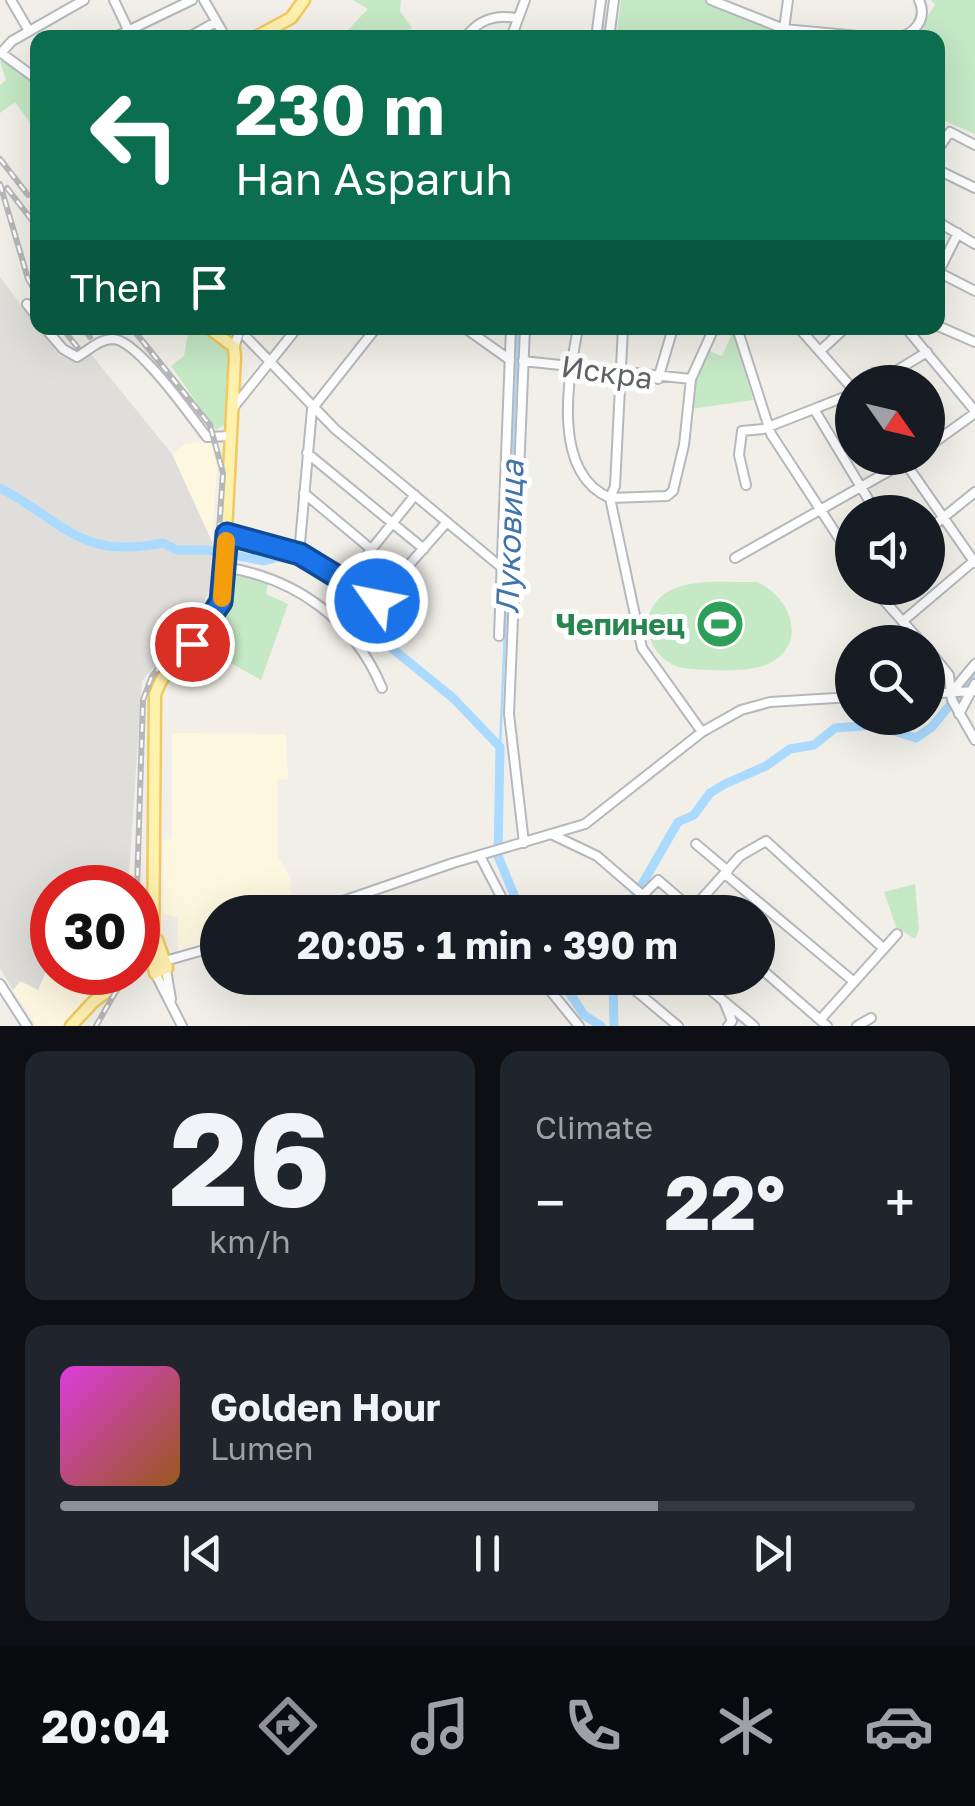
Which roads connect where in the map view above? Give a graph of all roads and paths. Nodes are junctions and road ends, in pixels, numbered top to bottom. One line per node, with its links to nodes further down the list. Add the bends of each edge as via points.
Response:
1 (11, 0): 28 (street)
2 (84, 0): 16 (street)
3 (114, 0): 17 (street)
4 (192, 0): 18 (street)
5 (204, 0): 14 (street)
6 (525, 0): 13 (street)
7 (601, 0): 24 (street)
8 (614, 0): 25 (street)
9 (788, 0): 15 (street)
10 (918, 0): 27 (street)
11 (717, 1): 15 (street)
12 (301, 4): 21 (main road)
13 (516, 18): 22 (street, via 496,16); 23 (street)
14 (216, 22): 19 (street); 20 (street)
15 (784, 28): 26 (street)
16 (31, 30)
17 (129, 30)
18 (138, 30)
19 (202, 30)
20 (221, 30)
21 (269, 30)
22 (471, 30)
23 (513, 30)
24 (597, 30)
25 (610, 30)
26 (794, 30)
27 (914, 30)
28 (29, 31): 29 (street)
29 (0, 53): 30 (street)
30 (30, 74)
31 (945, 136): 32 (street)
32 (975, 145)
33 (945, 173): 34 (street)
34 (975, 188)
35 (945, 226): 36 (street)
36 (958, 234): 37 (street); 38 (street)
37 (975, 244)
38 (945, 259)
39 (945, 276): 40 (street)
40 (975, 291)
41 (26, 304): 42 (street)
42 (30, 309)
43 (945, 329): 61 (street)
44 (51, 335): 81 (street, via 77,356 106,340 120,341 207,437)
45 (218, 335): 62 (main road)
46 (237, 335): 62 (street)
47 (292, 335): 67 (street)
48 (370, 335): 75 (street)
49 (475, 335): 65 (street)
50 (511, 335): 65 (street)
51 (524, 335): 66 (street)
52 (577, 335): 69 (street)
53 (623, 335): 71 (street)
54 (671, 335): 72 (street)
55 (711, 335): 73 (street)
56 (738, 335): 79 (street)
57 (805, 335): 63 (street)
58 (837, 335): 63 (street)
59 (912, 335): 64 (street)
60 (247, 338): 67 (street)
61 (975, 342)
62 (234, 347): 76 (main road)
63 (820, 351): 70 (street)
64 (926, 352): 68 (street); 78 (street)
65 (510, 360): 104 (street)
66 (522, 361): 69 (street, Искра); 118 (street, via 509,738)
67 (271, 362): 75 (street); 76 (street)
68 (905, 365)
69 (571, 366): 71 (street, Искра); 90 (street, via 576,461)
70 (835, 369)
71 (621, 373): 72 (street, Искра); 90 (street)
72 (658, 378): 73 (street, Искра)
73 (691, 379): 90 (street, via 673,492)
74 (835, 398): 77 (street)
75 (314, 404): 82 (street); 88 (street)
76 (233, 408): 81 (main road)
77 (814, 409): 79 (street); 85 (street)
78 (975, 412): 80 (street)
79 (768, 427): 84 (street, via 740,433); 91 (street)
80 (945, 434)
81 (232, 436): 97 (main road)
82 (307, 453): 87 (street); 95 (street)
83 (884, 475): 85 (street)
84 (746, 485)
85 (862, 490): 89 (street); 91 (street)
86 (975, 492): 92 (street)
87 (304, 493): 98 (street); 100 (street)
88 (414, 495): 94 (street); 95 (street)
89 (865, 495)
90 (610, 498): 115 (street, via 642,648)
91 (822, 510): 96 (street); 101 (street)
92 (945, 516)
93 (945, 518): 102 (street)
94 (448, 522): 99 (street); 104 (street)
95 (392, 523): 98 (street); 99 (street)
96 (835, 531)
97 (226, 539): 100 (street); 103 (main road)
98 (371, 549): 105 (street)
99 (424, 549): 105 (street, via 381,599 369,600)
100 (300, 554): 105 (street)
101 (735, 558)
102 (975, 561): 107 (street)
103 (225, 563): 112 (street, via 313,598 352,638); 121 (main road, via 216,612 155,695)
104 (501, 568): 109 (street)
105 (346, 581)
106 (888, 605): 107 (street)
107 (903, 622): 108 (street)
108 (906, 625)
109 (499, 636)
110 (975, 664): 113 (street)
111 (945, 670): 113 (street)
112 (382, 688)
113 (962, 696): 116 (street)
114 (835, 699): 115 (street, via 753,706)
115 (702, 732): 117 (street, via 592,820)
116 (975, 740)
117 (553, 835): 118 (street); 123 (street, via 597,856)
118 (524, 843): 120 (street)
119 (696, 844): 122 (street)
120 (481, 855): 124 (street); 125 (street)
121 (156, 865)
122 (726, 872): 128 (street); 130 (street, via 766,841); 135 (street)
123 (640, 890): 126 (street); 127 (street, via 654,880)
124 (362, 895)
125 (501, 895)
126 (645, 895)
127 (672, 895)
128 (707, 895)
129 (897, 934): 130 (street)
130 (883, 948): 135 (street)
131 (200, 952): 132 (street)
132 (160, 966)
133 (160, 969): 146 (street)
134 (775, 981): 143 (street)
135 (853, 981): 143 (street)
136 (0, 984): 144 (street)
137 (105, 995): 145 (main road)
138 (554, 995): 147 (street)
139 (646, 995): 148 (street)
140 (717, 995): 141 (street)
141 (723, 1000): 149 (street); 150 (street)
142 (870, 1018): 151 (street)
143 (824, 1023)
144 (27, 1026)
145 (71, 1026)
146 (182, 1026)
147 (579, 1026)
148 (678, 1026)
149 (728, 1026)
150 (754, 1026)
151 (857, 1026)

